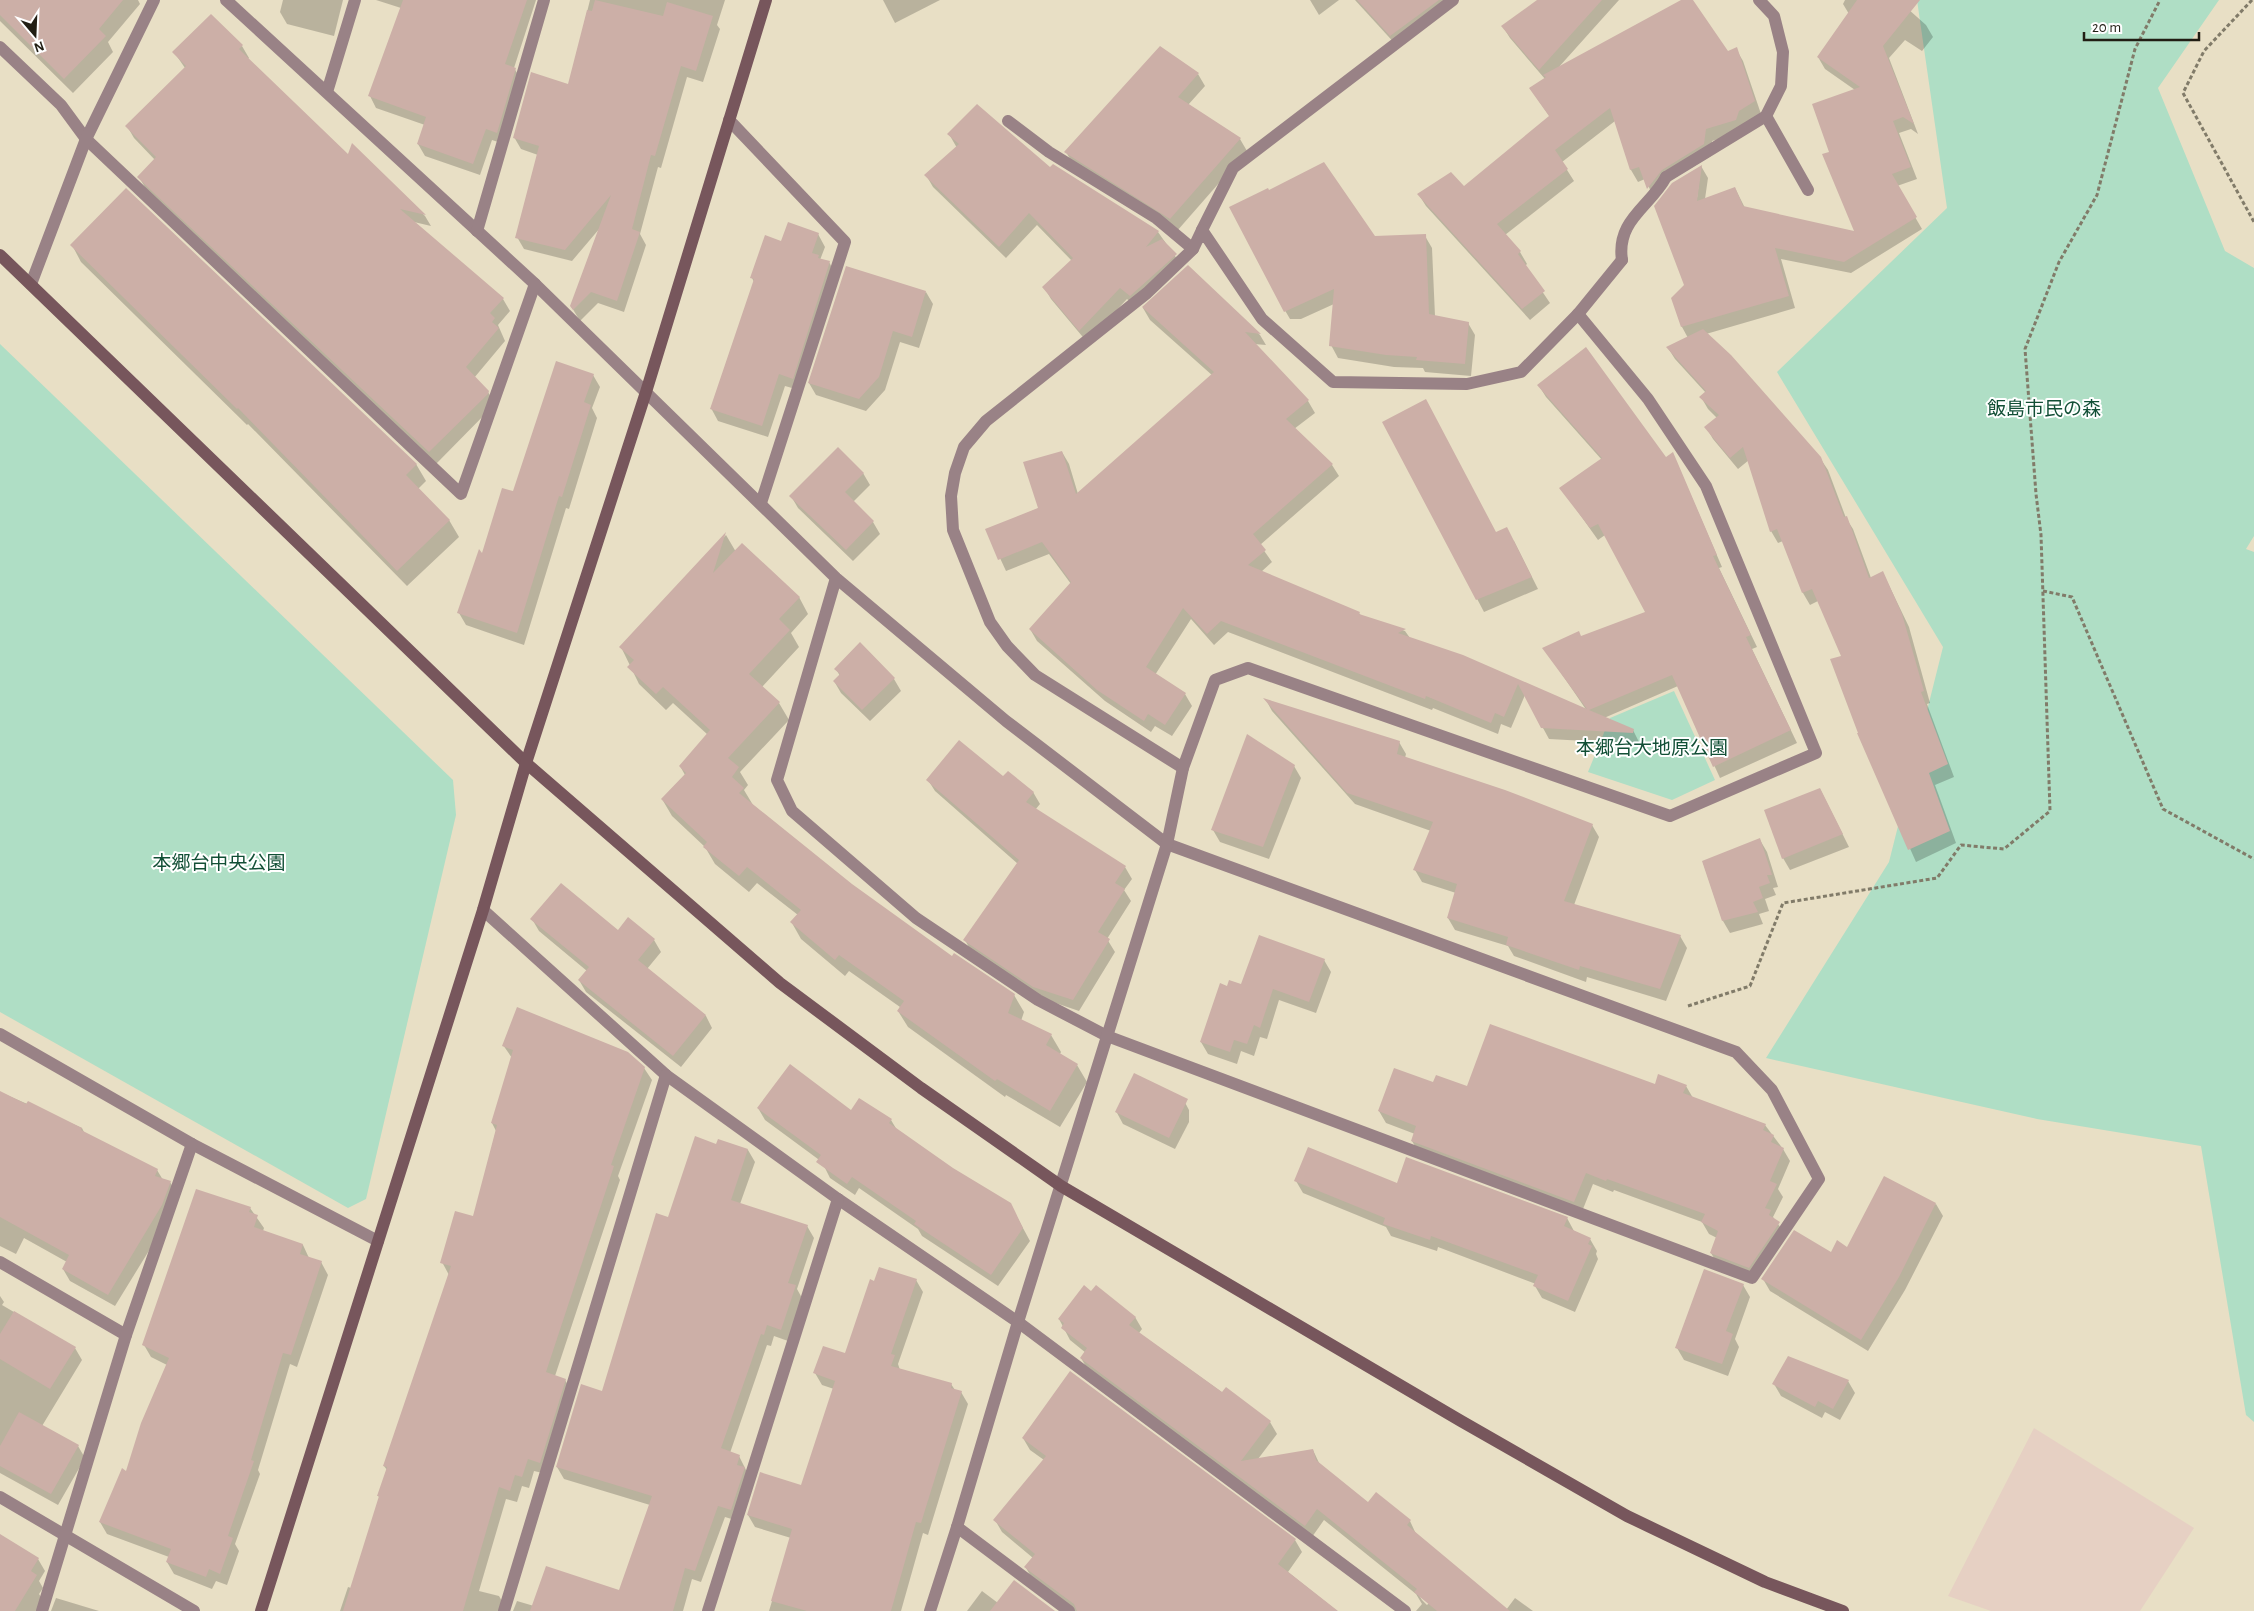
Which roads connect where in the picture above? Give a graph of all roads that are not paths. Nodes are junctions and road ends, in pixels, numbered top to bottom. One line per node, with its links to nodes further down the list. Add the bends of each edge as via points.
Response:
1 (154, 0): 13 (street)
2 (226, 0): 9 (street)
3 (355, 0): 9 (street)
4 (544, 0): 16 (street)
5 (766, 0): 11 (street)
6 (1453, 0): 15 (street, via 1233,168)
7 (1759, 0): 10 (street, via 1774,16 1783,52 1781,86)
8 (0, 47): 13 (street, via 60,105)
9 (327, 92): 16 (street)
10 (1766, 116): 14 (street); 21 (street, via 1666,177 1658,191 1634,214 1620,246 1622,260)
11 (729, 120): 22 (street); 23 (street, via 845,242)
12 (1008, 121): 17 (street, via 1050,152 1156,218)
13 (86, 139): 19 (street); 20 (street, via 461,494)
14 (1808, 190)
15 (1202, 230): 17 (street); 21 (street, via 1262,319 1333,382 1467,384 1520,372)
16 (477, 231): 20 (street)
17 (1193, 249): 26 (street, via 1147,293 986,421 964,447 955,473 952,496 953,530 990,622 1007,646 1035,675)
18 (0, 255): 19 (street)
19 (31, 284): 25 (street)
20 (535, 284): 22 (street)
21 (1578, 314): 26 (street, via 1648,399 1706,486 1816,753 1670,816 1248,668 1215,680)
22 (646, 392): 23 (street); 25 (street)
23 (761, 503): 24 (street)
24 (836, 578): 27 (street, via 1006,721); 30 (street, via 777,780 792,811 916,918 1038,1000)
25 (526, 764): 28 (street); 33 (street, via 780,983 920,1088)
26 (1183, 768): 27 (street)
27 (1167, 844): 30 (street); 30 (street, via 1736,1052 1772,1090 1819,1179 1752,1278)
28 (483, 910): 31 (street); 35 (street)
29 (0, 1034): 32 (street)
30 (1107, 1036): 33 (street)
31 (666, 1075): 34 (street); 45 (street)
32 (192, 1144): 35 (street); 38 (street)
33 (1061, 1186): 37 (street); 50 (street, via 1627,1516 1765,1582)
34 (838, 1199): 37 (street); 46 (street)
35 (378, 1241): 44 (street)
36 (0, 1262): 38 (street)
37 (1018, 1322): 40 (street); 49 (street)
38 (126, 1335): 41 (street)
39 (0, 1497): 41 (street)
40 (957, 1527): 47 (street); 48 (street)
41 (65, 1536): 42 (street); 43 (street)
42 (42, 1611)
43 (194, 1611)
44 (261, 1611)
45 (504, 1611)
46 (708, 1611)
47 (930, 1611)
48 (1069, 1611)
49 (1405, 1611)
50 (1843, 1611)

